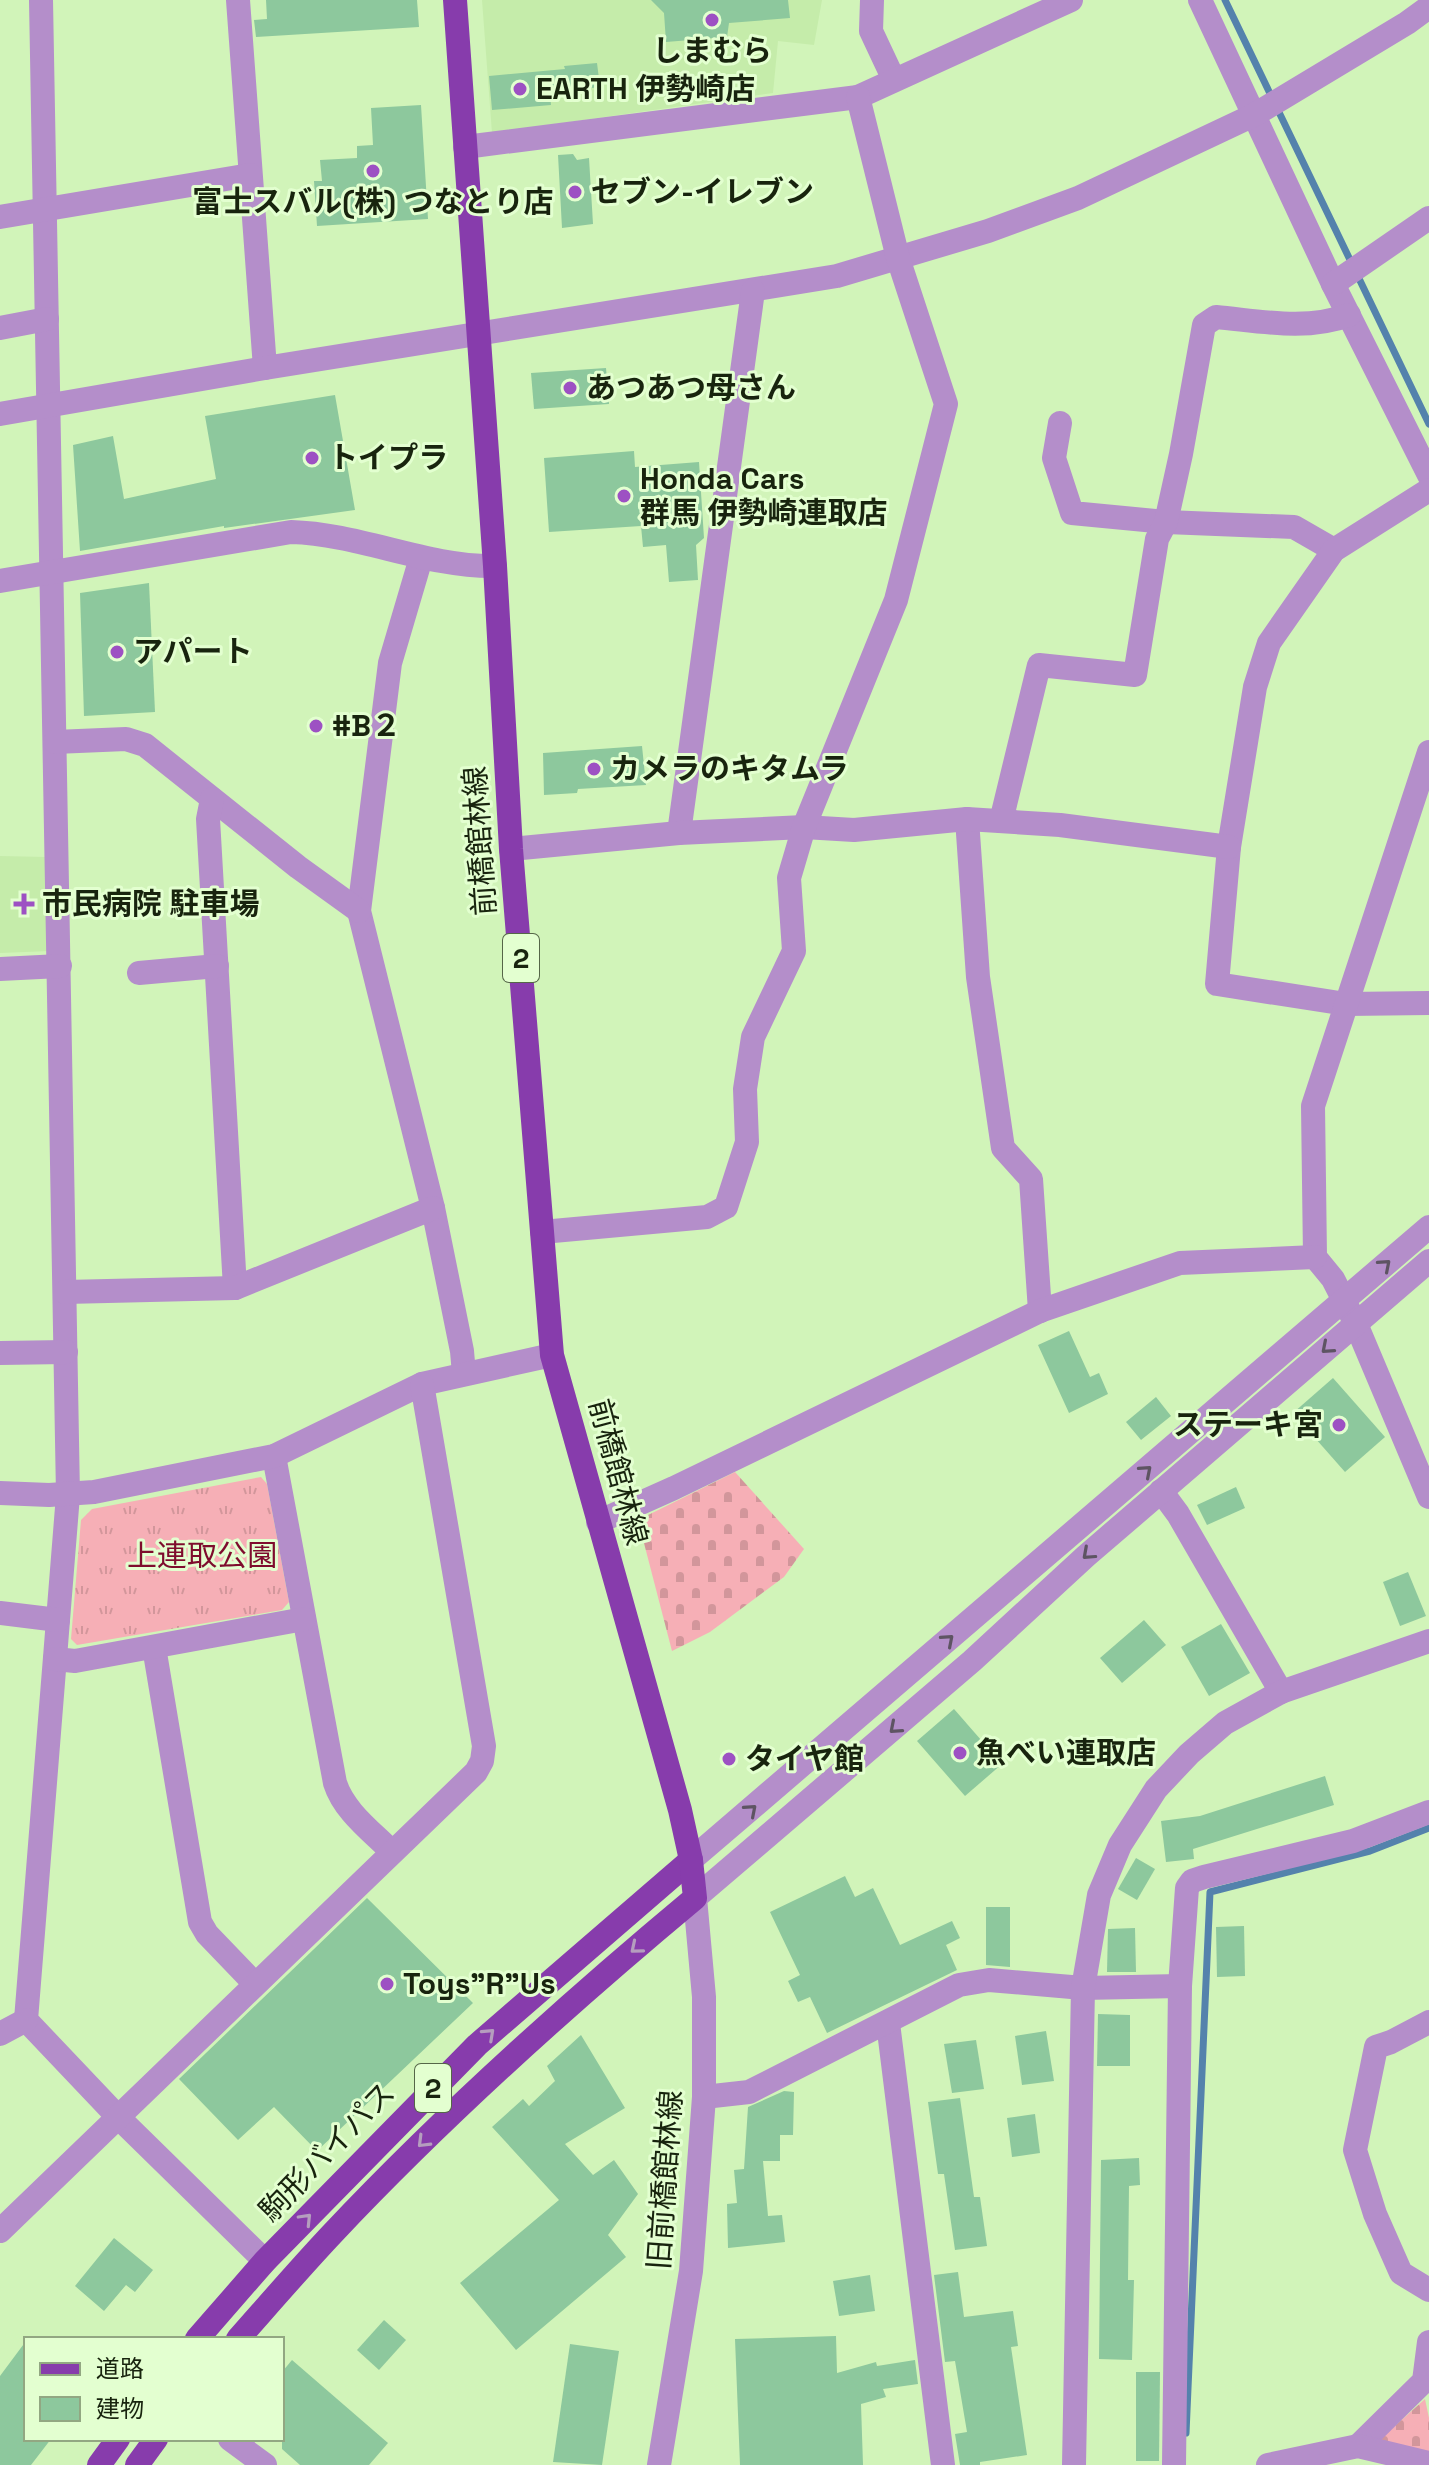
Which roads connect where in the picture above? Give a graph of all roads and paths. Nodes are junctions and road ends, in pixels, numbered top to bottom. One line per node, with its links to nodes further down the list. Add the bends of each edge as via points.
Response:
1 (41, 0): 13 (street)
2 (238, 0): 12 (street)
3 (455, 0): 11 (main road, 前橋館林線 / 2)
4 (872, 0): 8 (street, via 871,31)
5 (1071, 0): 8 (street)
6 (1200, 0): 10 (street)
7 (1429, 7): 10 (street)
8 (894, 80): 9 (street)
9 (858, 97): 11 (street); 16 (street)
10 (1254, 115): 16 (street, via 1078,198); 17 (street)
11 (465, 147): 22 (main road, 前橋館林線 / 2)
12 (250, 175): 13 (street); 23 (street)
13 (44, 210): 14 (street); 20 (street)
14 (0, 217)
15 (1429, 218): 17 (street)
16 (898, 258): 18 (street, via 837,276); 40 (street, via 946,404 896,600)
17 (1333, 284): 19 (street)
18 (753, 291): 22 (street); 41 (street)
19 (1349, 315): 27 (street); 29 (street, via 1294,325 1216,317 1204,325)
20 (47, 319): 21 (street); 24 (street)
21 (0, 328)
22 (479, 334): 23 (street); 32 (main road, 前橋館林線 / 2)
23 (265, 368): 24 (street)
24 (49, 406): 25 (street); 33 (street)
25 (0, 414)
26 (1060, 423): 29 (street, via 1054,458 1072,513)
27 (1429, 475)
28 (1429, 490): 30 (street)
29 (1166, 522): 30 (street, via 1294,527); 39 (street, via 1157,539 1135,675 1039,665)
30 (1334, 550): 42 (street, via 1269,643 1255,687)
31 (421, 558): 32 (street); 33 (street, via 318,533 291,532); 44 (street, via 390,663)
32 (495, 566): 43 (main road, 前橋館林線 / 2)
33 (53, 572): 34 (street); 35 (street)
34 (0, 581)
35 (55, 742): 37 (street, via 135,740); 45 (street)
36 (1429, 752): 50 (street)
37 (212, 799): 44 (street); 46 (street, via 208,819)
38 (967, 819): 39 (street); 40 (street, via 854,830); 59 (street, via 978,977 998,1117 1003,1148 1031,1179)
39 (1001, 821): 42 (street)
40 (804, 827): 41 (street); 53 (street, via 789,878 794,951 753,1037 745,1089 747,1142 726,1207 707,1217)
41 (679, 833): 43 (street)
42 (1229, 847): 50 (street, via 1217,984)
43 (511, 849): 53 (main road, 前橋館林線 / 2)
44 (359, 911): 51 (street)
45 (60, 966): 47 (street); 57 (street)
46 (217, 966): 48 (street); 56 (street)
47 (0, 969)
48 (139, 973)
49 (1429, 1003): 50 (street)
50 (1346, 1004): 54 (street, via 1313,1106)
51 (433, 1208): 56 (street); 64 (street)
52 (1429, 1227): 58 (street, one-way to 52)
53 (542, 1232): 63 (main road, 前橋館林線 / 2)
54 (1315, 1257): 58 (street); 59 (street, via 1180,1263)
55 (1429, 1261): 60 (street)
56 (235, 1288): 57 (street)
57 (65, 1292): 61 (street)
58 (1344, 1300): 60 (street); 82 (street, one-way to 58)
59 (1040, 1311): 72 (street)
60 (1356, 1324): 67 (street); 68 (street, one-way to 68)
61 (66, 1352): 62 (street); 70 (street)
62 (0, 1353)
63 (552, 1355): 64 (street); 72 (main road, 前橋館林線 / 2)
64 (464, 1374): 65 (street)
65 (422, 1384): 66 (street); 81 (street, via 484,1746 476,1772)
66 (274, 1456): 70 (street); 74 (street)
67 (1421, 1458): 71 (street)
68 (1161, 1491): 79 (street); 83 (street, one-way to 83)
69 (0, 1493): 70 (street)
70 (68, 1495): 75 (street)
71 (1429, 1497)
72 (598, 1522): 82 (main road, 前橋館林線 / 2)
73 (0, 1613): 75 (street)
74 (304, 1619): 77 (street); 81 (street, via 340,1798)
75 (58, 1620): 78 (street)
76 (1429, 1641): 79 (street)
77 (154, 1647): 78 (street, via 75,1661); 84 (street, via 200,1922)
78 (55, 1659): 87 (street)
79 (1281, 1692): 86 (street, via 1225,1723 1189,1754 1135,1818 1099,1895)
80 (1429, 1812): 85 (street, via 1353,1841 1192,1881 1187,1888)
81 (391, 1851): 84 (street)
82 (691, 1860): 83 (main road, 前橋館林線 / 2); 94 (main road, 駒形バイパス / 2, one-way to 82, via 477,2045)
83 (695, 1898): 91 (street, 旧前橋館林線, via 704,1997); 97 (main road, 駒形バイパス / 2, one-way to 97, via 438,2127)
84 (255, 1984): 92 (street)
85 (1180, 1986): 86 (street); 110 (street)
86 (1083, 1988): 89 (street, via 989,1980 959,1985); 109 (street)
87 (26, 2020): 90 (street); 92 (street)
88 (1429, 2022): 95 (street, via 1376,2047 1355,2150 1401,2273)
89 (888, 2023): 91 (street, via 749,2092); 108 (street)
90 (0, 2034)
91 (704, 2097): 107 (street, 旧前橋館林線, via 691,2271)
92 (119, 2118): 93 (street); 94 (street)
93 (0, 2231)
94 (265, 2261): 96 (main road, 駒形バイパス / 2)
95 (1429, 2290)
96 (199, 2337)
97 (240, 2337)
98 (1429, 2342): 102 (street, via 1424,2381)
99 (117, 2441): 104 (main road)
100 (155, 2441): 105 (main road)
101 (233, 2441): 106 (street)
102 (1358, 2446): 103 (street); 111 (street)
103 (1429, 2463)
104 (99, 2465)
105 (137, 2465)
106 (265, 2465)
107 (659, 2465)
108 (943, 2465)
109 (1074, 2465)
110 (1174, 2465)
111 (1268, 2465)

